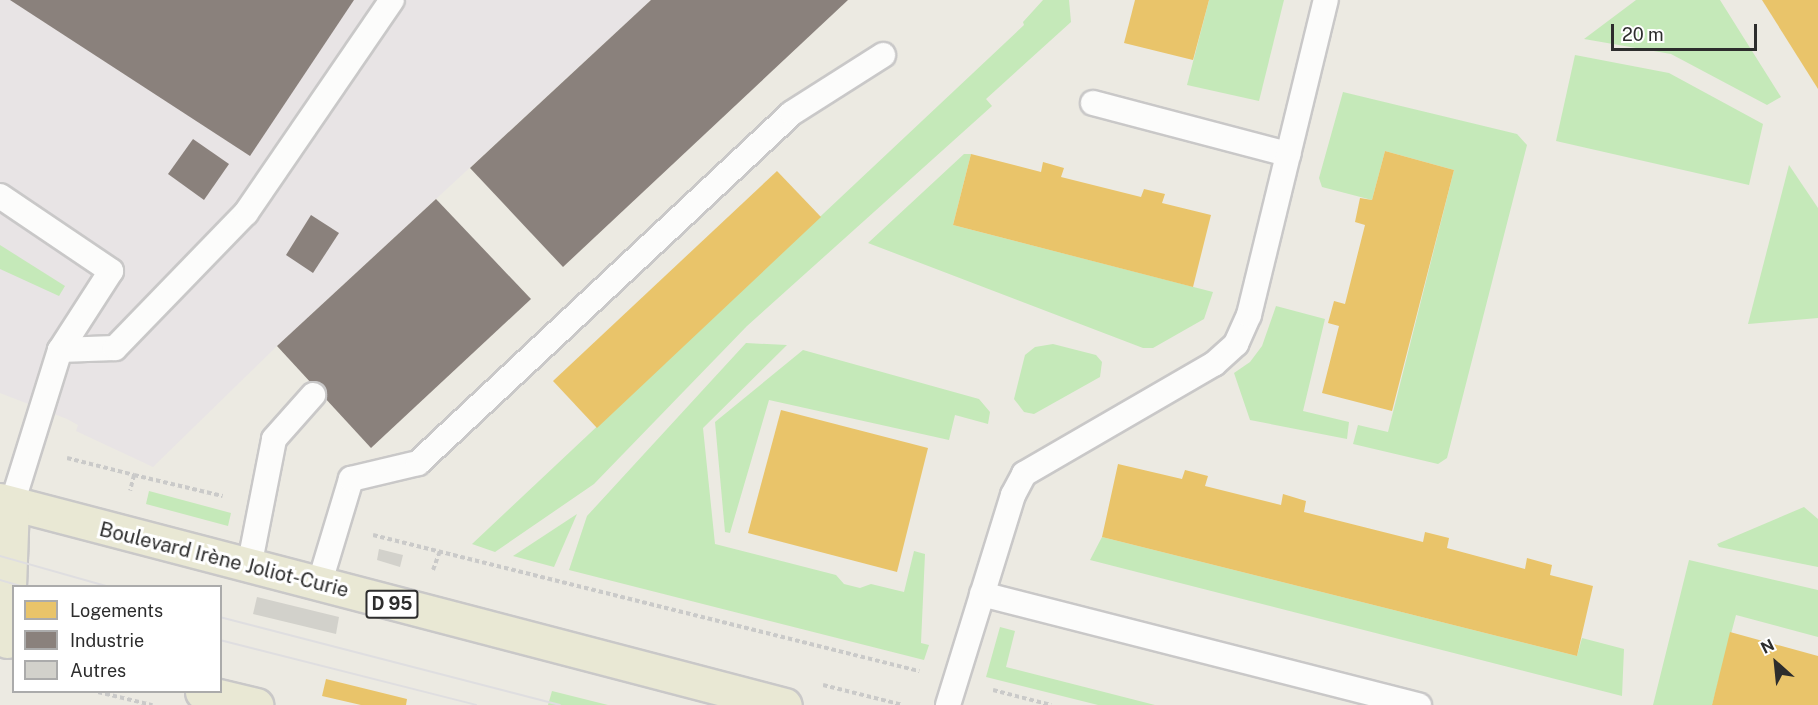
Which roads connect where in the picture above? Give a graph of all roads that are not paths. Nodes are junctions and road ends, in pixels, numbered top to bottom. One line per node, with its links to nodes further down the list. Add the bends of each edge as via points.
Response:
1 (392, 0): 7 (lane, via 246,213 115,348)
2 (1326, 0): 5 (lane)
3 (883, 55): 11 (lane, via 792,113 418,463 351,479)
4 (1093, 103): 5 (lane)
5 (1288, 154): 12 (lane, via 1249,315 1236,344 1214,364 1024,474 1013,495)
6 (0, 196): 7 (lane, via 111,272)
7 (60, 350): 9 (lane)
8 (313, 395): 10 (lane, via 274,439)
9 (6, 502): 10 (main road, Boulevard Irène Joliot-Curie / D 95); 13 (main road)
10 (249, 567): 11 (main road, Boulevard Irène Joliot-Curie / D 95)
11 (319, 585): 16 (main road, Boulevard Irène Joliot-Curie / D 95)
12 (982, 594): 17 (lane); 18 (lane)
13 (7, 641)
14 (206, 693): 15 (main road)
15 (256, 705)
16 (785, 705)
17 (948, 705)
18 (1419, 705)

